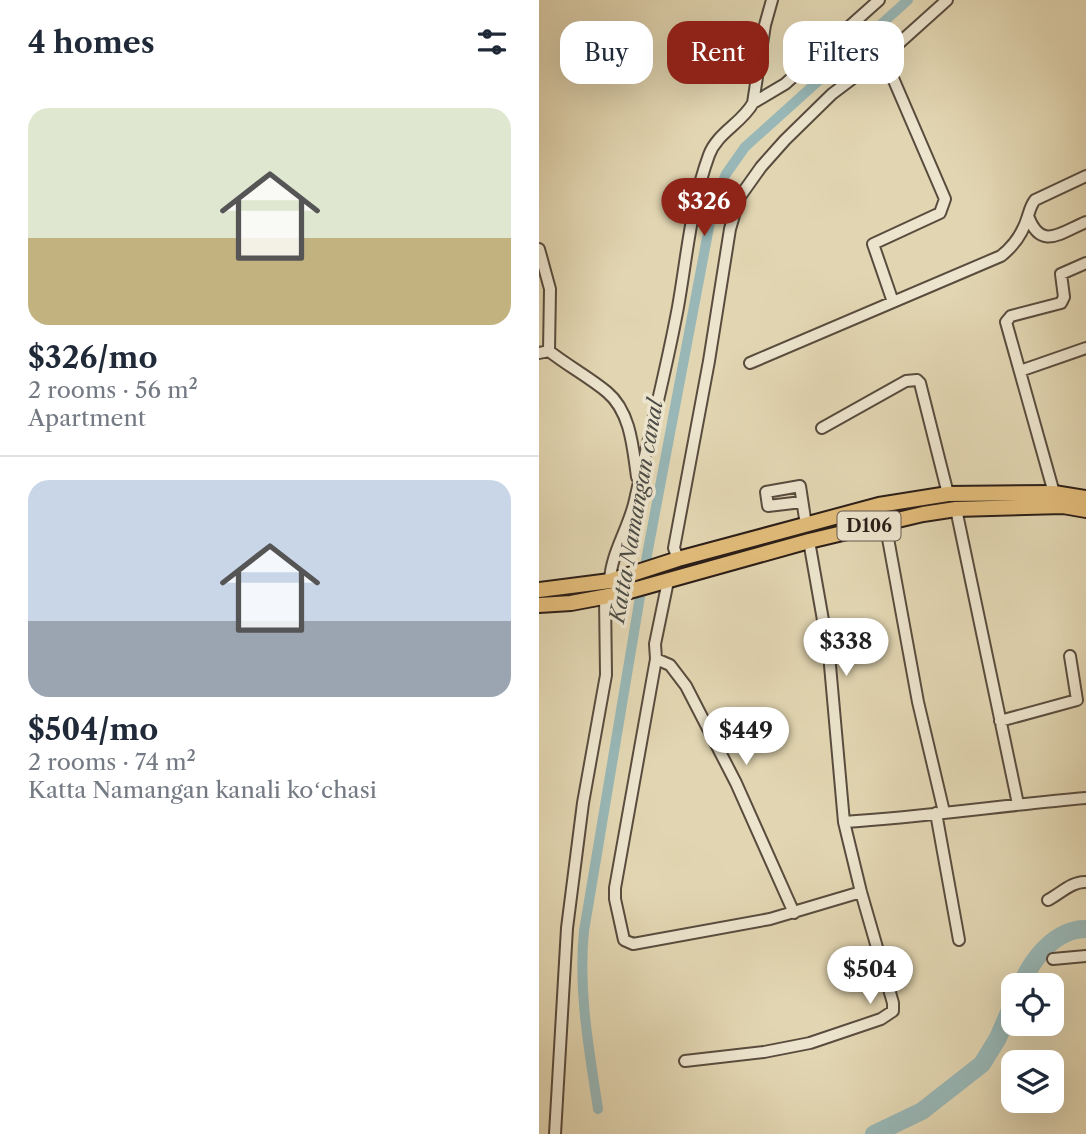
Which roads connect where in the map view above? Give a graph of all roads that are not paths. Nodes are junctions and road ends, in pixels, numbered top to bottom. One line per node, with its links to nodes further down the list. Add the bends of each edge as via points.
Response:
1 (761, 0): 5 (street)
2 (772, 0): 5 (street)
3 (879, 0): 9 (street, via 785,84)
4 (947, 0): 6 (street)
5 (767, 15): 9 (street)
6 (904, 37)
7 (845, 84): 31 (street, via 785,140 739,198 674,548)
8 (895, 84): 15 (street, via 944,199 940,213 873,244)
9 (753, 103): 21 (street, via 709,155)
10 (1086, 176): 11 (street, via 1035,200)
11 (1028, 216): 12 (street, via 1039,236 1048,238); 15 (street, via 1013,247 1001,256)
12 (1086, 222)
13 (539, 249): 17 (street, via 550,289)
14 (1086, 263): 19 (street, via 1061,274 1061,303 1006,320)
15 (893, 302): 18 (street)
16 (1086, 348): 19 (street)
17 (544, 352): 21 (street, via 608,393 618,405 626,420)
18 (750, 363)
19 (1020, 371): 22 (street)
20 (822, 428): 23 (street, via 906,380 917,380)
21 (638, 484): 32 (street, via 611,568)
22 (1054, 493): 23 (main road, D106); 24 (main road, D106)
23 (948, 494): 29 (main road, D106, via 879,505)
24 (1086, 498)
25 (802, 502): 29 (street)
26 (956, 509): 27 (main road, D106, via 1063,506); 28 (main road, D106); 39 (street)
27 (1086, 510)
28 (885, 522): 30 (main road, D106); 42 (street)
29 (806, 524): 31 (main road, D106)
30 (809, 541): 33 (main road, D106); 43 (street, via 829,654)
31 (678, 559): 32 (main road, D106)
32 (615, 580): 34 (main road, D106)
33 (663, 582): 35 (main road, D106); 38 (street)
34 (539, 590)
35 (612, 596): 36 (main road, D106); 52 (street, via 606,675 567,928)
36 (539, 605)
37 (1070, 656): 39 (street, via 1077,701)
38 (656, 659): 47 (street, via 670,665 686,686); 47 (street, via 615,888 624,940 633,944)
39 (1000, 721): 41 (street)
40 (1086, 798): 41 (street)
41 (1018, 804): 42 (street)
42 (940, 812): 43 (street); 48 (street)
43 (844, 822): 45 (street)
44 (1086, 883): 46 (street, via 1072,885)
45 (861, 892): 47 (street); 51 (street, via 893,1003 890,1015 810,1043)
46 (1048, 900)
47 (795, 913)
48 (959, 940)
49 (1086, 956): 50 (street)
50 (1053, 959)
51 (685, 1061)
52 (555, 1134)

